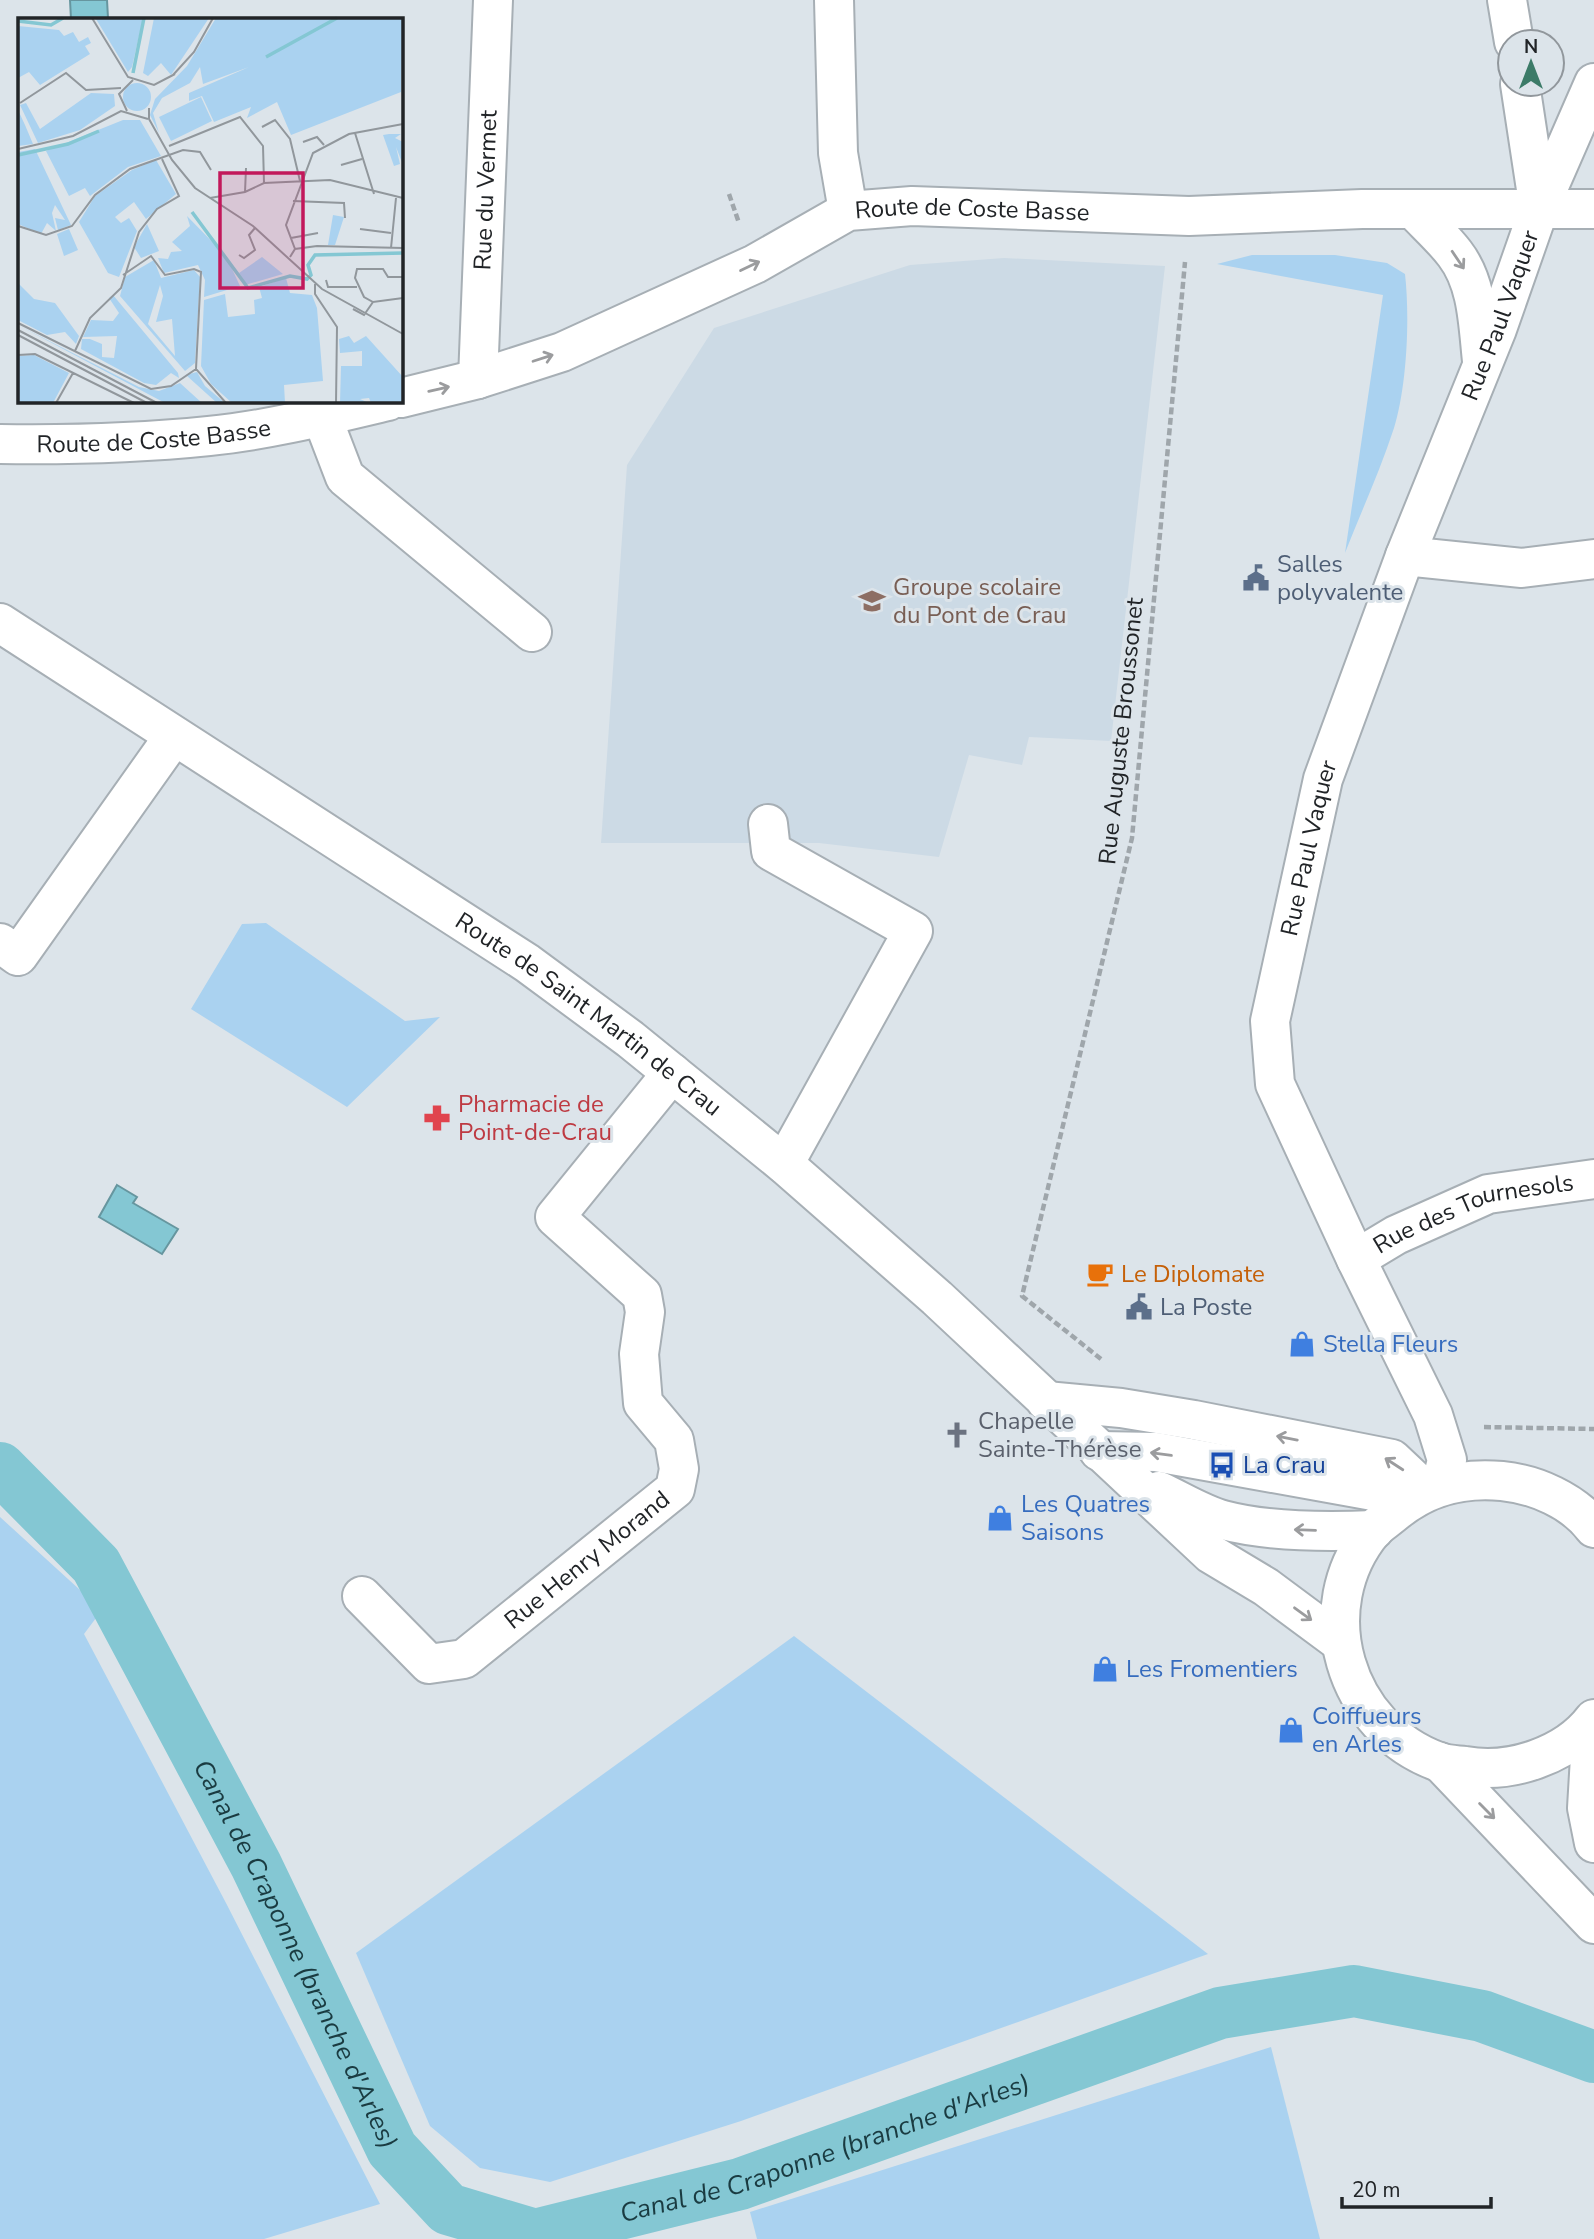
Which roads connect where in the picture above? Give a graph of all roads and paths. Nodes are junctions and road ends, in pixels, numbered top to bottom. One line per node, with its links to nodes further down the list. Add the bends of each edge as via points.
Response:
1 (493, 0): 13 (street, Rue du Vermet)
2 (834, 0): 10 (street, via 838,153)
3 (1507, 0): 4 (street)
4 (1512, 28)
5 (1594, 83): 8 (street)
6 (1522, 98): 8 (street)
7 (1413, 209): 8 (street, Route de Coste Basse); 11 (street, Route de Coste Basse); 12 (street, one-way to 12, via 1466,272 1476,306)
8 (1539, 209): 9 (street, Route de Coste Basse); 12 (street, Rue Paul Vaquer)
9 (1594, 209)
10 (848, 211): 11 (street, Route de Coste Basse, via 912,206); 13 (street, Route de Coste Basse, one-way to 10, via 562,352 646,315 755,264)
11 (1189, 216): 29 (path, Rue Auguste Broussonet, via 1132,838 1022,1296)
12 (1482, 365): 18 (street, Rue Paul Vaquer)
13 (478, 379): 14 (street, Route de Coste Basse, one-way to 13)
14 (402, 398)
15 (384, 402): 16 (street, Route de Coste Basse)
16 (322, 417): 17 (street, Route de Coste Basse, via 211,436 78,445); 21 (street, via 345,477)
17 (0, 444)
18 (1405, 556): 19 (street, via 1522,568); 28 (street, Rue Paul Vaquer, via 1323,779 1270,1021 1275,1084)
19 (1594, 559)
20 (0, 623): 22 (street, Route de Saint Martin de Crau)
21 (532, 632)
22 (174, 736): 24 (street, via 18,956); 25 (street, Route de Saint Martin de Crau, via 527,962)
23 (768, 824): 26 (street, via 771,851 913,931)
24 (0, 943)
25 (672, 1073): 26 (street, Route de Saint Martin de Crau); 39 (street, Rue Henry Morand, via 555,1217 642,1295 645,1312 639,1354 643,1403 674,1440 680,1469 675,1489 464,1659 429,1664)
26 (784, 1164): 30 (street, Route de Saint Martin de Crau)
27 (1594, 1179): 28 (street, Rue des Tournesols, via 1488,1194)
28 (1356, 1259): 34 (street, Rue Paul Vaquer, via 1433,1415 1447,1460)
29 (1078, 1340)
30 (1046, 1401): 33 (street, Route de Saint Martin de Crau); 34 (street, one-way to 30, via 1392,1459 1194,1420)
31 (1480, 1427): 32 (path)
32 (1594, 1429)
33 (1112, 1463): 34 (street, one-way to 33, via 1156,1452); 38 (street, Route de Saint Martin de Crau, one-way to 33, via 1284,1529 1222,1520); 40 (street, Route de Saint Martin de Crau, one-way to 40, via 1211,1554 1266,1587)
34 (1427, 1491): 36 (street, via 1480,1479 1520,1483); 38 (street)
35 (1594, 1493): 36 (street)
36 (1556, 1497): 37 (street)
37 (1594, 1528)
38 (1374, 1530): 40 (street, via 1352,1564 1341,1602)
39 (362, 1596)
40 (1340, 1642): 42 (street, via 1351,1681 1372,1716 1403,1744)
41 (1593, 1721): 42 (street, via 1560,1749 1521,1764 1480,1769); 43 (street, via 1587,1808)
42 (1440, 1762): 44 (street, one-way to 44)
43 (1594, 1843)
44 (1594, 1924)

